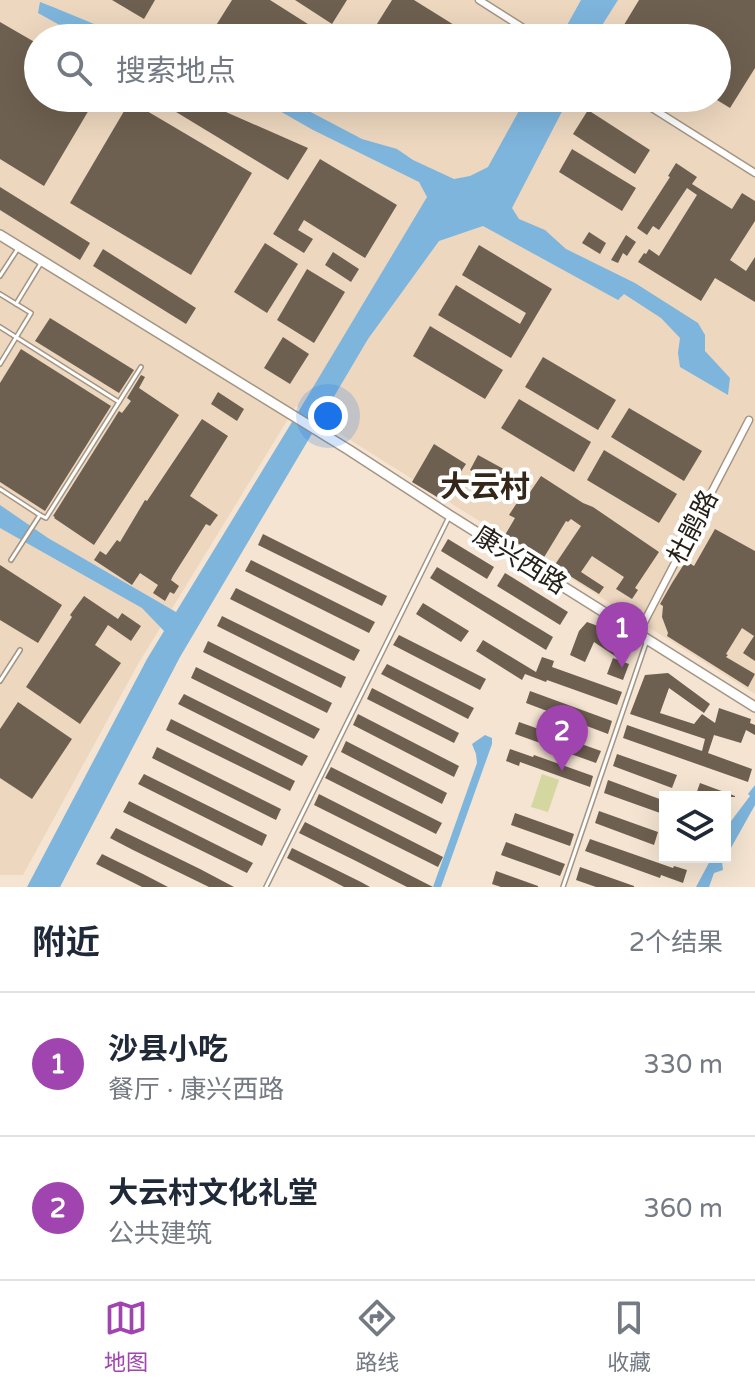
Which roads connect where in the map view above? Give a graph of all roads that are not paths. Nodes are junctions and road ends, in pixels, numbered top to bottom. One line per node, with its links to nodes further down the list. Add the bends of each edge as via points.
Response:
1 (479, 0): 2 (street)
2 (517, 24)
3 (658, 112): 4 (street)
4 (755, 173)
5 (0, 235): 6 (street, 康兴西路)
6 (19, 246): 7 (street, 康兴西路); 8 (lane)
7 (43, 261): 10 (lane); 19 (street, 康兴西路)
8 (0, 276)
9 (0, 294): 10 (lane)
10 (16, 304): 12 (lane, via 31,313)
11 (0, 327): 12 (lane)
12 (16, 338): 13 (lane); 15 (lane)
13 (0, 364)
14 (141, 367): 15 (lane)
15 (119, 402): 18 (lane, via 46,518)
16 (749, 420): 21 (street, 杜鹃路)
17 (0, 489): 18 (lane)
18 (40, 515): 20 (lane)
19 (449, 515): 21 (street, 康兴西路); 25 (lane)
20 (11, 560)
21 (643, 637): 24 (street, 康兴西路); 26 (lane)
22 (20, 650): 23 (lane)
23 (0, 681)
24 (755, 707)
25 (266, 887)
26 (563, 887)

